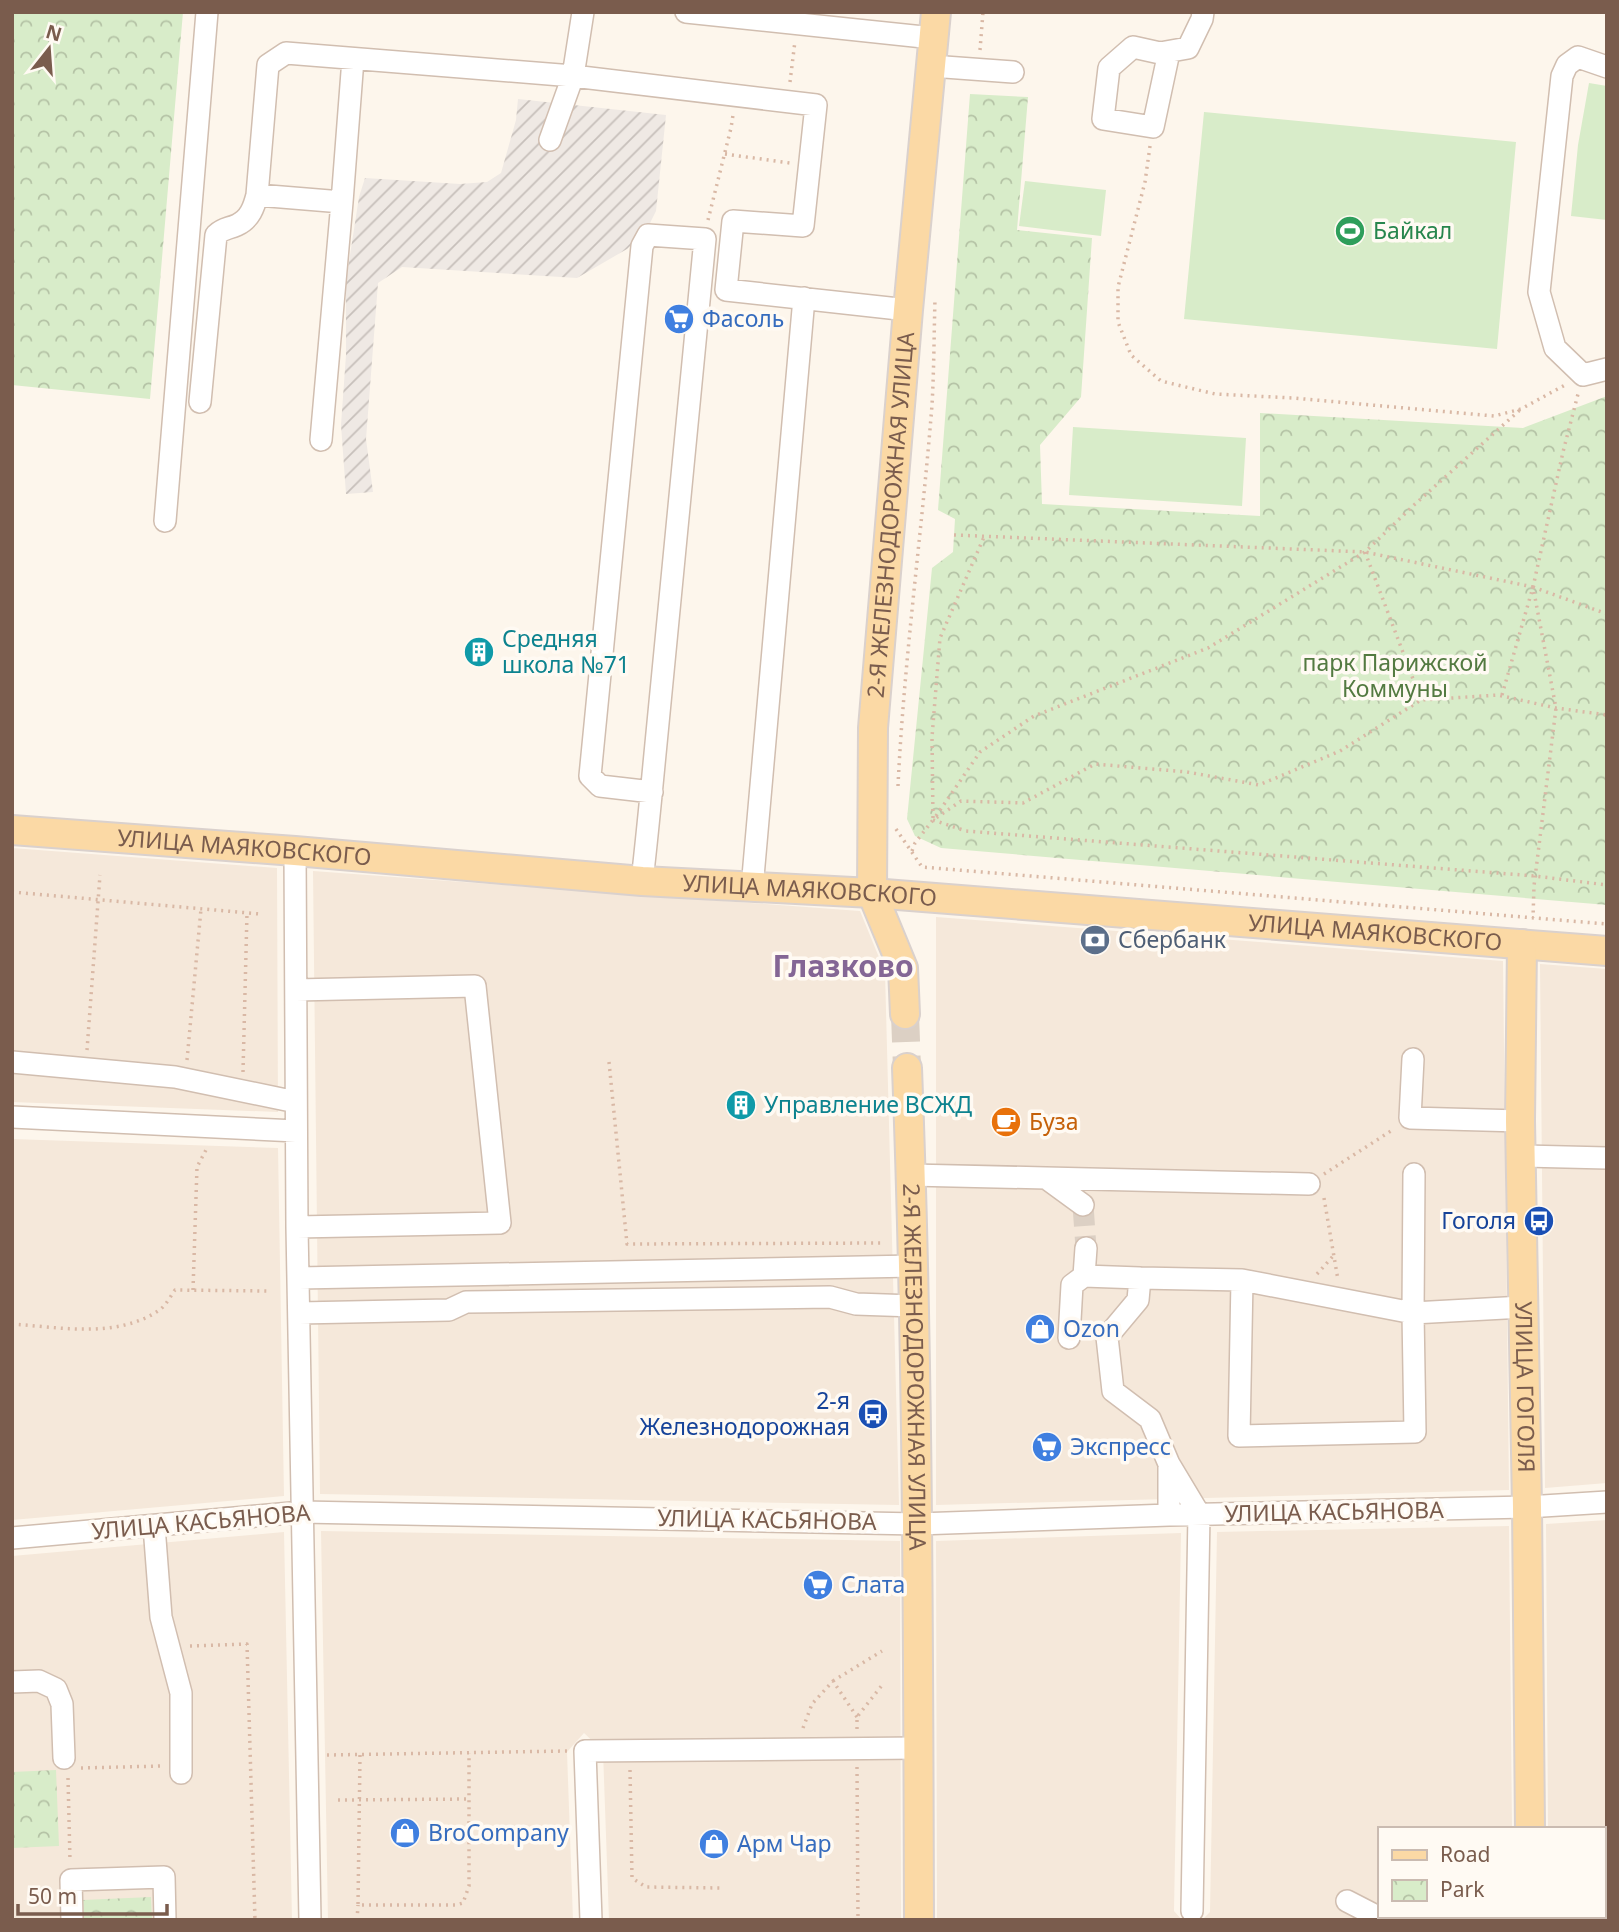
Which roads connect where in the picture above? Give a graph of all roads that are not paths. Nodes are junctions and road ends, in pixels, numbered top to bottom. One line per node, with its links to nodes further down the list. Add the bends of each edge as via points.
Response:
1 (207, 12): 20 (street)
2 (583, 12): 11 (street)
3 (686, 12): 5 (street, via 797,24)
4 (1203, 12): 6 (street, via 1188,48)
5 (935, 25): 8 (main road, 2-Я ЖЕЛЕЗНОДОРОЖНАЯ УЛИЦА)
6 (1169, 52): 6 (street, via 1133,47 1109,68 1103,119 1153,127)
7 (353, 59): 11 (street); 13 (street, via 286,53 268,65); 14 (street)
8 (931, 66): 10 (street); 16 (main road, 2-Я ЖЕЛЕЗНОДОРОЖНАЯ УЛИЦА)
9 (1607, 67): 17 (street, via 1578,57 1562,76 1539,292 1555,348 1583,375)
10 (1013, 72)
11 (573, 76): 12 (street); 15 (street, via 816,105 803,226 733,221 726,290)
12 (551, 140)
13 (257, 195): 14 (street); 18 (street, via 253,212 216,235)
14 (342, 202): 19 (street)
15 (804, 298): 16 (street); 25 (street)
16 (908, 310): 26 (main road, 2-Я ЖЕЛЕЗНОДОРОЖНАЯ УЛИЦА, via 873,728)
17 (1607, 369)
18 (200, 402)
19 (321, 440)
20 (165, 521)
21 (652, 792): 21 (street, via 705,239 648,235 642,246 590,776 600,786); 24 (street)
22 (12, 830): 23 (main road, УЛИЦА МАЯКОВСКОГО)
23 (295, 851): 24 (main road, УЛИЦА МАЯКОВСКОГО); 29 (street)
24 (642, 881): 25 (main road, УЛИЦА МАЯКОВСКОГО)
25 (752, 888): 26 (main road, УЛИЦА МАЯКОВСКОГО)
26 (872, 893): 27 (main road, УЛИЦА МАЯКОВСКОГО); 30 (main road, 2-Я ЖЕЛЕЗНОДОРОЖНАЯ УЛИЦА, via 903,968)
27 (1522, 944): 28 (main road, УЛИЦА МАЯКОВСКОГО); 36 (main road, УЛИЦА ГОГОЛЯ)
28 (1607, 951)
29 (296, 990): 34 (street); 45 (street, via 475,986 500,1223)
30 (905, 1014)
31 (1413, 1059): 36 (street, via 1410,1118)
32 (12, 1062): 34 (street, via 185,1079)
33 (907, 1068): 41 (main road, 2-Я ЖЕЛЕЗНОДОРОЖНАЯ УЛИЦА)
34 (296, 1102): 37 (street)
35 (12, 1117): 37 (street)
36 (1520, 1121): 38 (main road, УЛИЦА ГОГОЛЯ)
37 (296, 1131): 45 (street)
38 (1520, 1156): 39 (street); 53 (main road, УЛИЦА ГОГОЛЯ)
39 (1607, 1158)
40 (1414, 1174): 55 (street)
41 (911, 1175): 42 (street); 47 (main road, 2-Я ЖЕЛЕЗНОДОРОЖНАЯ УЛИЦА)
42 (1046, 1178): 43 (street); 44 (street)
43 (1309, 1184)
44 (1083, 1205)
45 (297, 1227): 49 (street)
46 (1086, 1248): 48 (street)
47 (913, 1266): 49 (street); 52 (main road, 2-Я ЖЕЛЕЗНОДОРОЖНАЯ УЛИЦА)
48 (1084, 1276): 50 (street); 56 (street, via 1072,1285)
49 (299, 1278): 54 (street)
50 (1140, 1278): 51 (street); 57 (street, via 1138,1300 1107,1337 1113,1391 1150,1419)
51 (1242, 1280): 55 (street); 55 (street, via 1239,1436 1415,1432)
52 (914, 1306): 54 (street, via 856,1304 830,1297 466,1302 449,1310); 63 (main road, 2-Я ЖЕЛЕЗНОДОРОЖНАЯ УЛИЦА)
53 (1523, 1307): 55 (street); 59 (main road, УЛИЦА ГОГОЛЯ)
54 (299, 1313): 60 (street)
55 (1413, 1313)
56 (1069, 1338)
57 (1169, 1464): 61 (street); 62 (street)
58 (1607, 1502): 59 (street, УЛИЦА КАСЬЯНОВА)
59 (1527, 1507): 61 (street, УЛИЦА КАСЬЯНОВА); 70 (main road, УЛИЦА ГОГОЛЯ)
60 (302, 1512): 63 (street, УЛИЦА КАСЬЯНОВА); 64 (street, УЛИЦА КАСЬЯНОВА); 76 (street)
61 (1199, 1514): 62 (street, УЛИЦА КАСЬЯНОВА); 72 (street)
62 (1169, 1515): 63 (street, УЛИЦА КАСЬЯНОВА)
63 (918, 1524): 67 (main road, 2-Я ЖЕЛЕЗНОДОРОЖНАЯ УЛИЦА)
64 (154, 1526): 65 (street, УЛИЦА КАСЬЯНОВА); 69 (street, via 161,1617 181,1693)
65 (12, 1538)
66 (12, 1682): 68 (street, via 39,1681 55,1689 62,1704)
67 (918, 1748): 77 (street, via 585,1751); 78 (main road, 2-Я ЖЕЛЕЗНОДОРОЖНАЯ УЛИЦА)
68 (71, 1765)
69 (181, 1769)
70 (1530, 1827)
71 (1347, 1910): 73 (street)
72 (1192, 1911)
73 (1378, 1918)
74 (72, 1920): 75 (street, via 71,1881 164,1877)
75 (165, 1920)
76 (310, 1920)
77 (591, 1920)
78 (919, 1920)

